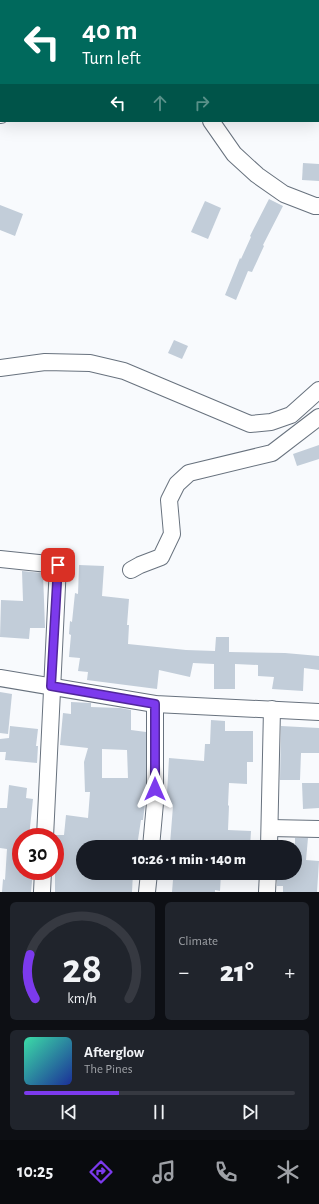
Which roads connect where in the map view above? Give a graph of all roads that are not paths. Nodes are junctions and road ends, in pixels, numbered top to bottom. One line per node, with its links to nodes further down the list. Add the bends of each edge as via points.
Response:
1 (211, 122): 2 (street, via 234,154 257,175 284,194)
2 (319, 206)
3 (0, 368): 4 (street, via 45,362 90,363 124,371 250,424 271,422 291,415)
4 (319, 390)
5 (319, 417): 7 (street, via 272,453 189,473 177,484 169,500 172,534 161,557)
6 (0, 559): 9 (street, via 58,565)
7 (131, 570)
8 (0, 678): 9 (street)
9 (51, 686): 10 (street); 13 (street)
10 (155, 704): 11 (street); 16 (street, via 155,803)
11 (272, 709): 12 (street); 14 (street)
12 (319, 712)
13 (45, 828)
14 (270, 828): 15 (street); 17 (street)
15 (319, 830)
16 (152, 840)
17 (269, 840)
18 (43, 880): 21 (street)
19 (148, 880): 22 (street)
20 (268, 880): 23 (street)
21 (42, 892)
22 (147, 892)
23 (267, 892)

